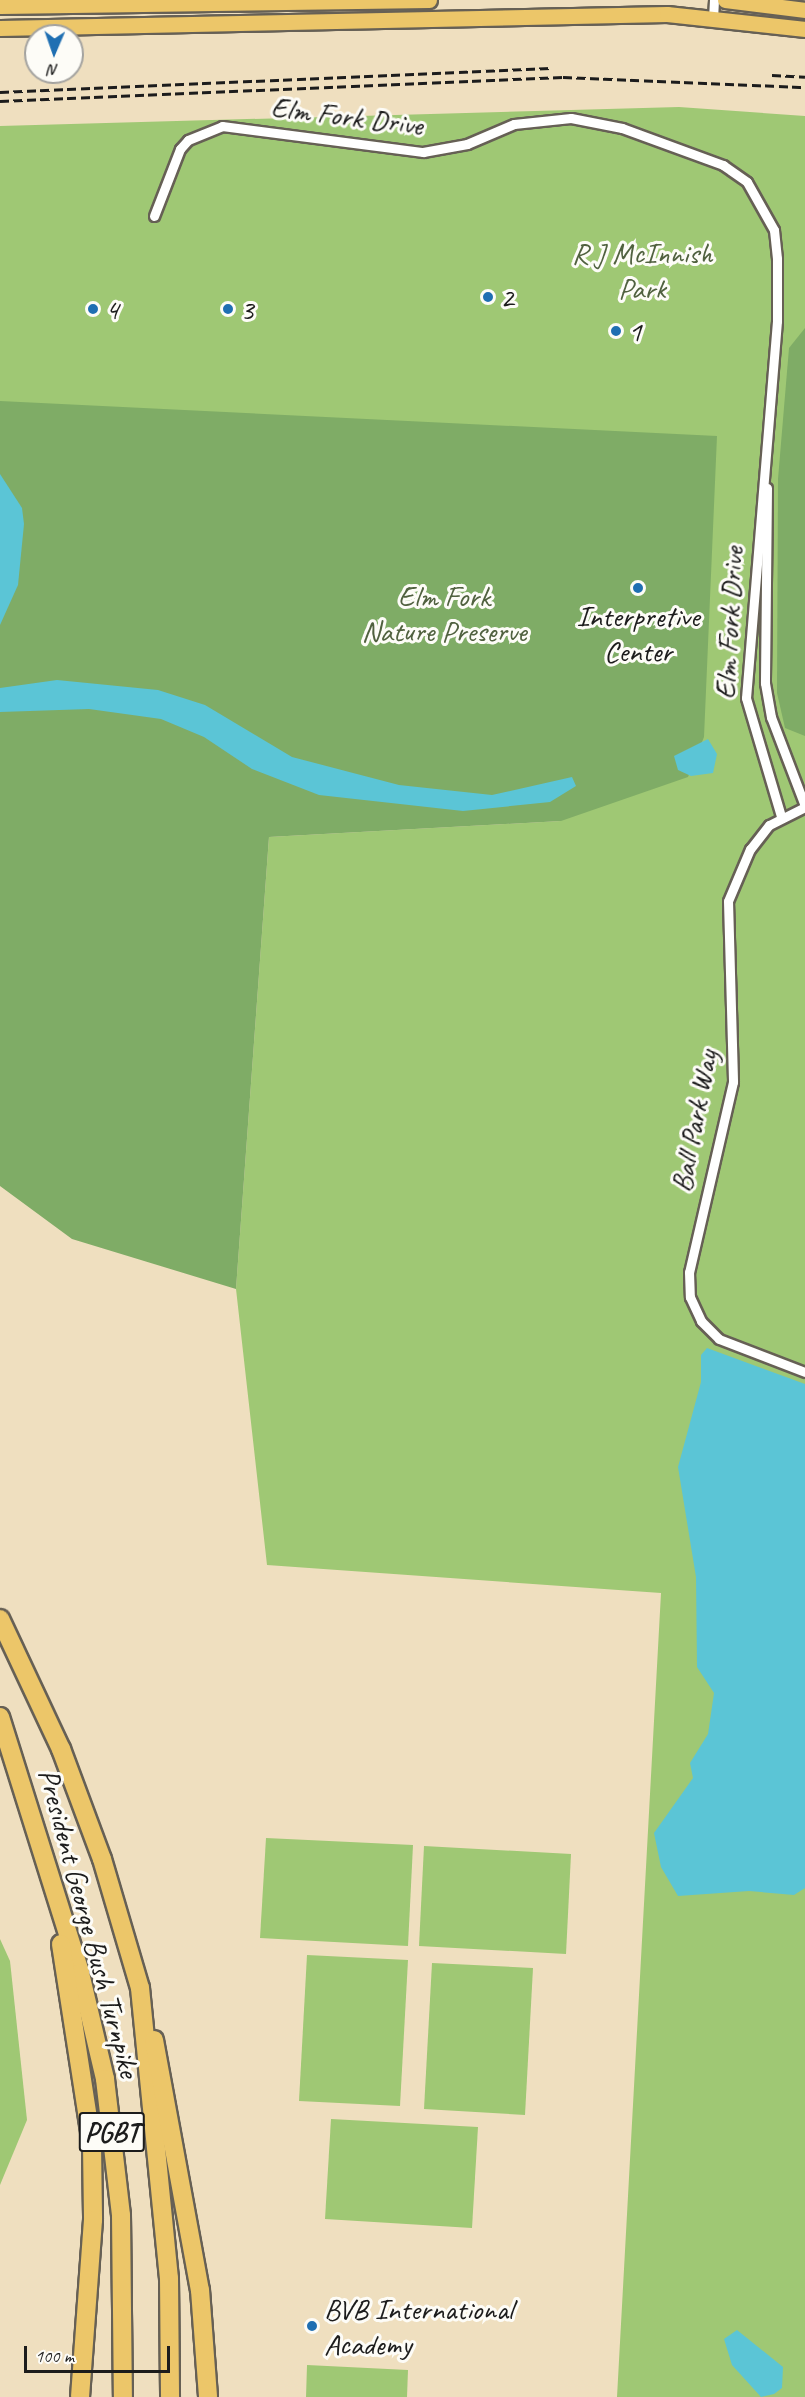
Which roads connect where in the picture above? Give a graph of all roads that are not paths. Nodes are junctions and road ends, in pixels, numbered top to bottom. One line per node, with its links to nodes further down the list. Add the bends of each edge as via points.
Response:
1 (429, 0): 4 (main road)
2 (714, 0): 7 (street)
3 (725, 0): 6 (main road)
4 (164, 1): 5 (main road); 8 (street)
5 (0, 6)
6 (805, 10)
7 (713, 19): 8 (main road, via 656,14); 10 (main road)
8 (165, 24): 9 (main road)
9 (0, 28)
10 (805, 29)
11 (154, 216): 12 (street, Elm Fork Drive, via 180,149 188,140 222,126 399,153 441,150 547,117 622,128 723,165 747,182 765,206 777,259)
12 (769, 428): 13 (street, Elm Fork Drive, via 765,683 771,717); 14 (street, Elm Fork Drive, via 746,698)
13 (805, 806): 14 (street, Ball Park Way)
14 (781, 816): 15 (street, Ball Park Way, via 750,849 728,901 733,1082 689,1272 690,1297 701,1320 719,1338)
15 (805, 1372)
16 (0, 1619): 19 (highway, President George Bush Turnpike / PGBT, via 29,1672 90,1826)
17 (0, 1717): 18 (highway, President George Bush Turnpike / PGBT)
18 (50, 1874): 20 (highway, via 92,2145 93,2220); 21 (highway, President George Bush Turnpike / PGBT, via 105,2079 121,2215)
19 (140, 1988): 22 (highway, President George Bush Turnpike / PGBT, via 169,2278); 23 (highway, via 163,2072 200,2290)
20 (80, 2397)
21 (123, 2397)
22 (170, 2397)
23 (208, 2397)

